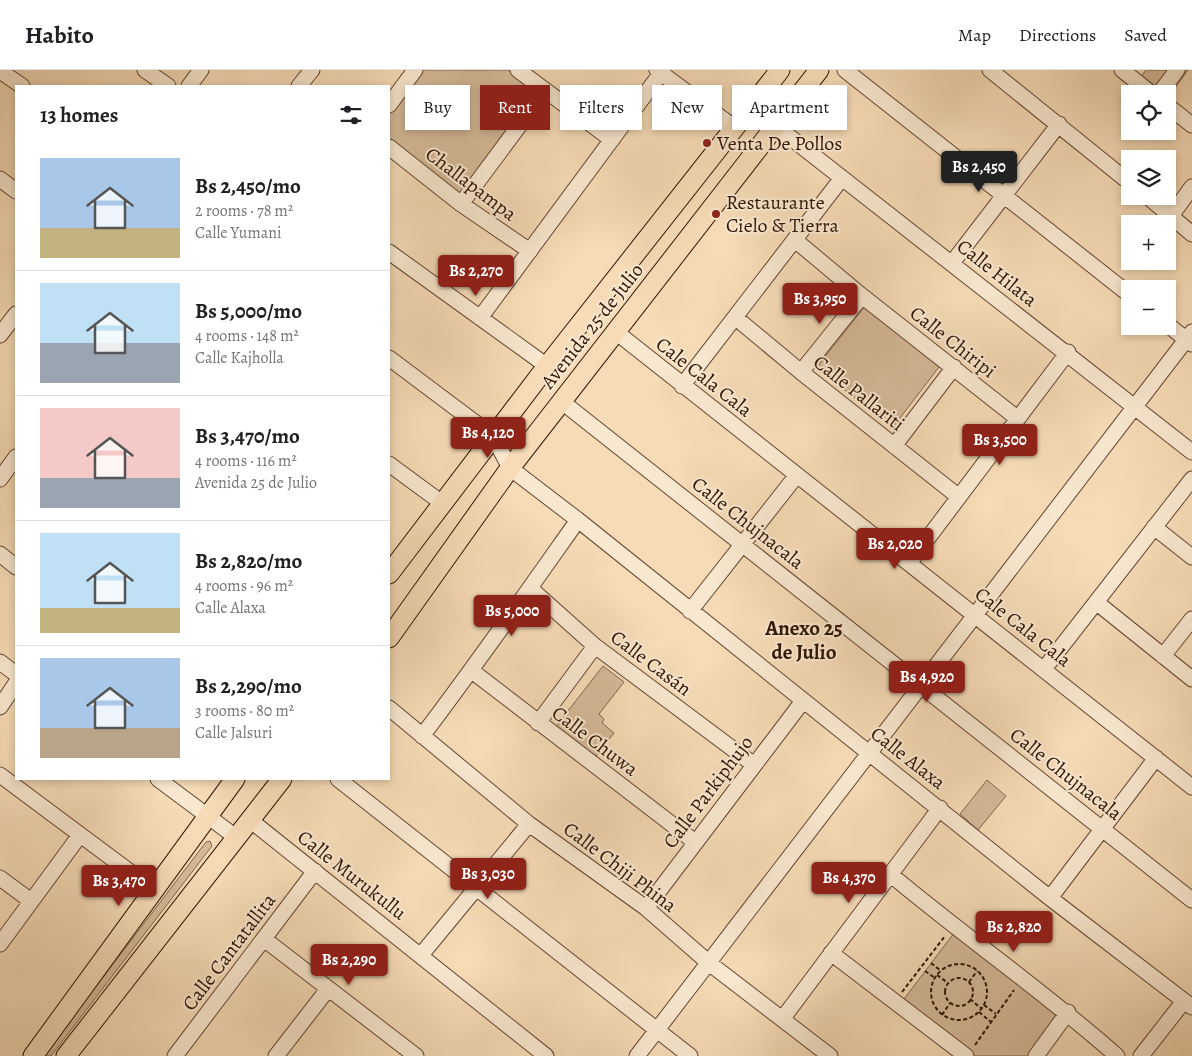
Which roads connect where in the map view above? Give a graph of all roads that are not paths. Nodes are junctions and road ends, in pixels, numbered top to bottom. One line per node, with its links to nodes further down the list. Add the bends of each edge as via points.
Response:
1 (145, 70): 15 (street)
2 (201, 70): 16 (street)
3 (312, 70): 17 (street)
4 (415, 70): 24 (street)
5 (518, 70): 18 (street)
6 (780, 70): 19 (main road, Avenida 25 de Julio)
7 (819, 70): 20 (main road, Avenida 25 de Julio)
8 (845, 70): 38 (street)
9 (990, 70): 26 (street)
10 (1122, 70): 21 (street)
11 (1177, 70): 22 (street)
12 (0, 71): 14 (street)
13 (659, 72): 28 (street); 33 (street)
14 (21, 85)
15 (167, 85)
16 (190, 85)
17 (303, 85)
18 (538, 85)
19 (768, 85)
20 (808, 85)
21 (1141, 85)
22 (1166, 85)
23 (550, 94): 33 (street)
24 (390, 104)
25 (1176, 112): 27 (street)
26 (1059, 124): 35 (street); 38 (street)
27 (1192, 125)
28 (732, 126)
29 (517, 130): 39 (street)
30 (733, 130): 60 (main road, Avenida 25 de Julio)
31 (775, 130): 55 (main road, Avenida 25 de Julio)
32 (781, 130): 36 (street, Calle Hilata)
33 (612, 140): 46 (street)
34 (390, 148): 39 (street, Challapampa)
35 (1121, 175)
36 (842, 178): 45 (street); 48 (street, Calle Hilata)
37 (1192, 187): 42 (street)
38 (1004, 195): 48 (street); 49 (street)
39 (461, 204): 46 (street, Challapampa)
40 (1158, 205): 41 (street)
41 (1170, 215)
42 (1172, 215)
43 (1176, 220): 44 (street)
44 (1192, 234)
45 (795, 240): 50 (street, Calle Chiripi); 53 (street)
46 (530, 251): 52 (street)
47 (390, 253): 52 (street)
48 (952, 263): 58 (street, Calle Hilata)
49 (1121, 288)
50 (862, 296): 61 (street, Calle Chiripi); 62 (street)
51 (15, 315): 56 (street)
52 (480, 318): 60 (street)
53 (736, 318): 62 (street, Calle Pallariti); 63 (street)
54 (1176, 329): 57 (street)
55 (616, 332): 63 (street, Cale Cala Cala); 64 (main road, Avenida 25 de Julio)
56 (0, 335)
57 (1190, 339): 65 (street)
58 (1068, 352): 65 (street, Calle Hilata); 66 (street)
59 (390, 359): 67 (street)
60 (547, 366): 67 (main road, Avenida 25 de Julio)
61 (954, 367): 66 (street, Calle Chiripi); 68 (street)
62 (801, 372): 68 (street, Calle Pallariti)
63 (682, 386): 73 (street, Cale Cala Cala)
64 (561, 401): 72 (main road, Avenida 25 de Julio); 80 (street, Calle Chujnacala)
65 (1134, 407): 69 (street, Calle Hilata); 89 (street)
66 (1017, 418): 76 (street)
67 (493, 436): 72 (street, Calle Alaxa); 77 (main road, Avenida 25 de Julio)
68 (894, 446): 76 (street, Calle Pallariti)
69 (1192, 452)
70 (15, 462): 74 (street)
71 (390, 465): 77 (street)
72 (510, 468): 78 (street, Calle Alaxa); 91 (main road, Avenida 25 de Julio)
73 (797, 475): 80 (street); 83 (street, Cale Cala Cala)
74 (0, 479)
75 (1192, 479): 79 (street)
76 (958, 497): 83 (street)
77 (442, 503): 85 (main road, Avenida 25 de Julio)
78 (578, 520): 86 (street); 88 (street, Calle Alaxa)
79 (1154, 527): 82 (street); 87 (street)
80 (742, 543): 88 (street); 100 (street, Calle Chujnacala)
81 (0, 554): 84 (street)
82 (1192, 557)
83 (910, 562): 89 (street, Cale Cala Cala)
84 (15, 566)
85 (390, 573)
86 (530, 588): 92 (street, Calle Casán); 96 (street)
87 (1096, 602): 93 (street); 95 (street)
88 (690, 611): 101 (street, Calle Alaxa)
89 (976, 614): 95 (street, Cale Cala Cala); 100 (street)
90 (1192, 619): 93 (street)
91 (390, 637)
92 (595, 646): 104 (street); 108 (street, Calle Casán)
93 (1162, 656): 98 (street)
94 (0, 662): 97 (street)
95 (1044, 669): 107 (street, Cale Cala Cala)
96 (472, 670): 104 (street, Calle Chuwa); 105 (street)
97 (15, 673)
98 (1192, 679)
99 (15, 684): 102 (street)
100 (921, 685): 106 (street); 119 (street, Calle Chujnacala)
101 (803, 701): 106 (street, Calle Alaxa); 108 (street, Calle Parkiphujo)
102 (0, 707)
103 (390, 709): 105 (street, Calle Chiji Phina)
104 (538, 723): 122 (street, Calle Chuwa)
105 (422, 736): 118 (street, Calle Chiji Phina)
106 (870, 753): 115 (street, Calle Alaxa); 136 (street)
107 (1156, 758): 114 (street, Cale Cala Cala); 119 (street)
108 (753, 764): 122 (street, Calle Parkiphujo)
109 (0, 775): 120 (street)
110 (159, 780): 116 (street)
111 (234, 780): 116 (main road)
112 (281, 780): 117 (main road)
113 (339, 780): 127 (street)
114 (1192, 786)
115 (940, 808): 124 (street); 128 (street, Calle Alaxa)
116 (208, 816): 121 (street); 126 (main road)
117 (250, 820): 121 (main road); 123 (street, Calle Murukullu)
118 (529, 824): 127 (street); 131 (street, Calle Chiji Phina)
119 (1102, 828): 128 (street); 129 (street, Calle Chujnacala)
120 (80, 835): 126 (street); 130 (street)
121 (237, 838): 145 (main road)
122 (695, 842): 131 (street, Calle Parkiphujo)
123 (315, 871): 132 (street, Calle Cantatallita); 135 (street, Calle Murukullu)
124 (890, 874): 134 (street); 139 (street, via 952,926)
125 (0, 878): 130 (street)
126 (153, 889): 144 (main road)
127 (477, 889): 135 (street); 141 (street)
128 (1050, 898): 138 (street, Calle Alaxa)
129 (1192, 900)
130 (31, 901): 133 (street)
131 (646, 908): 136 (street, Calle Chiji Phina)
132 (264, 939): 137 (street); 146 (street, Calle Cantatallita)
133 (0, 944)
134 (831, 953): 140 (street); 143 (street, via 894,1003)
135 (421, 956): 142 (street, Calle Murukullu)
136 (709, 963): 140 (street, Calle Chiji Phina); 141 (street)
137 (328, 989): 147 (street); 148 (street)
138 (1188, 1004): 155 (street)
139 (1068, 1012): 153 (street); 154 (street)
140 (783, 1018): 152 (street, Calle Chiji Phina)
141 (658, 1030): 150 (street); 151 (street)
142 (528, 1050): 149 (street, Calle Murukullu)
143 (970, 1051)
144 (33, 1056)
145 (66, 1056)
146 (175, 1056)
147 (276, 1056)
148 (416, 1056)
149 (546, 1056)
150 (637, 1056)
151 (690, 1056)
152 (830, 1056)
153 (1036, 1056)
154 (1117, 1056)
155 (1141, 1056)

